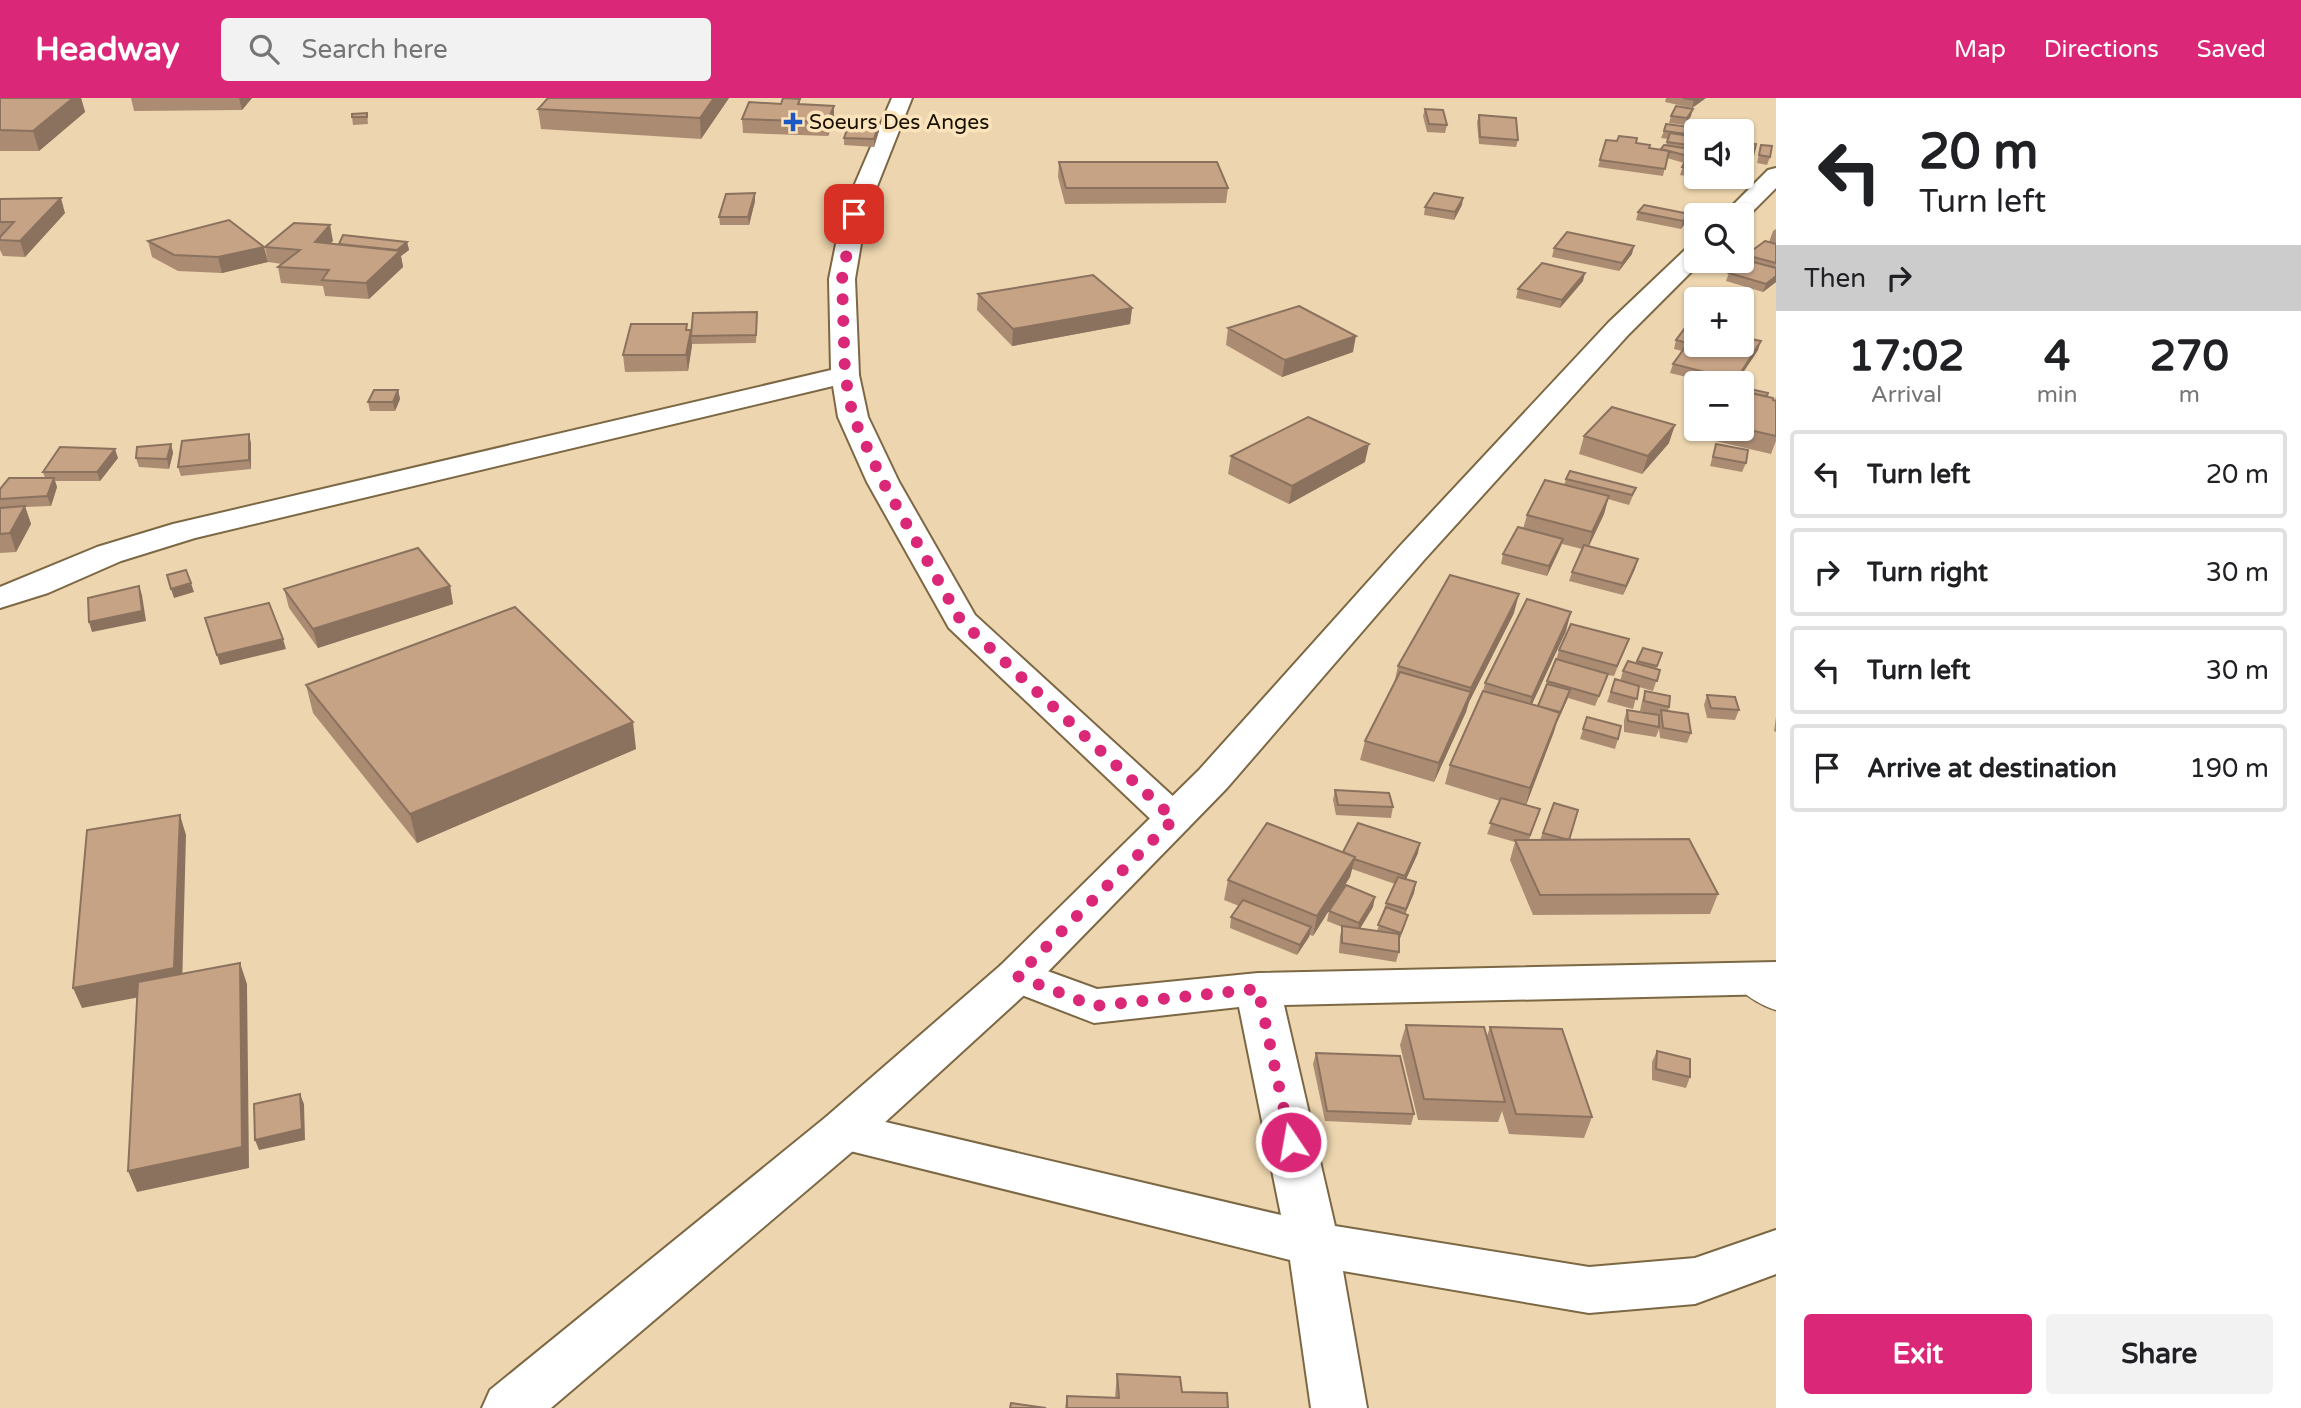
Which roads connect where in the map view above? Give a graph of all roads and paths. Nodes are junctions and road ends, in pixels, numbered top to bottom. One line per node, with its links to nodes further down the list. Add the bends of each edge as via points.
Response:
1 (902, 98): 5 (street, via 854,214 842,279)
2 (1776, 175): 3 (street)
3 (1747, 203)
4 (1684, 265): 7 (street, via 1609,338)
5 (845, 375): 6 (street, via 185,531 109,554); 7 (street, via 853,417 883,482 961,621)
6 (0, 598)
7 (1174, 819): 8 (street)
8 (1017, 976): 10 (street, via 1094,1006); 11 (street)
9 (1765, 986): 10 (street)
10 (1258, 989): 12 (street)
11 (843, 1131): 12 (street); 14 (street)
12 (1313, 1244): 13 (street, via 1589,1290 1695,1281); 15 (street)
13 (1776, 1252)
14 (510, 1408)
15 (1339, 1408)

